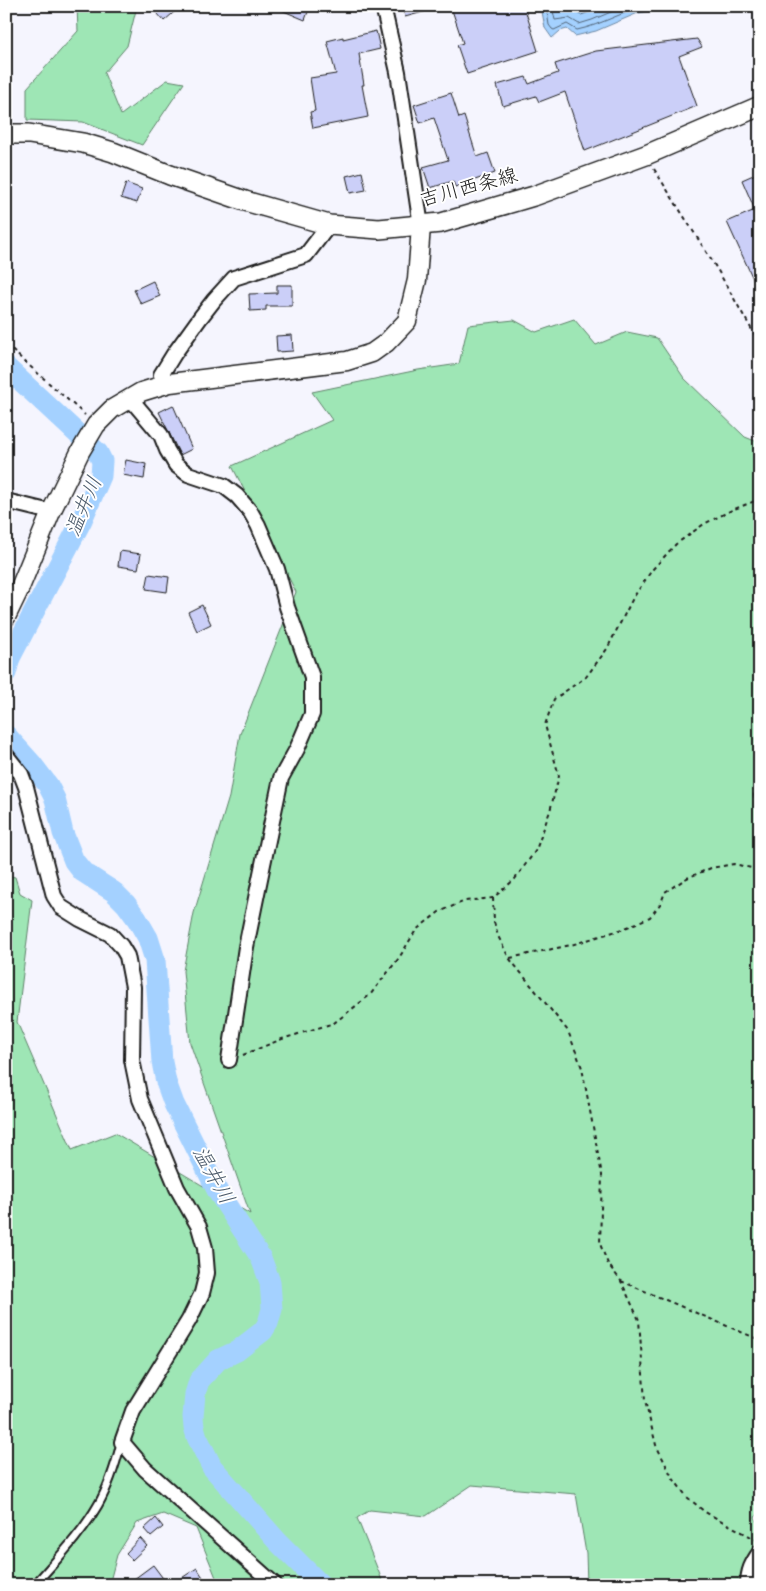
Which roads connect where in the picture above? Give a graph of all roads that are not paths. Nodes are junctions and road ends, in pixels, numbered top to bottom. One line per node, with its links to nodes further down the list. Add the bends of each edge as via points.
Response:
1 (383, 6): 5 (street, via 398,72)
2 (760, 106): 5 (main road, 吉川西条線, via 646,155 534,196)
3 (6, 134): 4 (main road, 吉川西条線, via 29,134 83,143 245,201)
4 (328, 225): 5 (main road, 吉川西条線, via 379,229); 6 (street, via 306,255 234,278 174,354 161,375)
5 (421, 226): 6 (street, via 417,280 407,321 372,353 347,361)
6 (164, 385): 7 (street)
7 (130, 398): 9 (street, via 112,409 95,427); 12 (street, via 161,435 176,466 188,474 224,486 250,511 277,570 312,677 312,714 281,778 246,947)
8 (6, 501): 9 (street)
9 (51, 512): 10 (street)
10 (6, 617)
11 (6, 755): 13 (street, via 21,774 26,788 54,896 61,907 110,934 128,956 133,987 132,1060 140,1098 176,1188 198,1227 205,1248 207,1273 202,1293 134,1411)
12 (229, 1060)
13 (122, 1442): 15 (lane, via 99,1504 74,1540); 16 (street, via 145,1469)
14 (760, 1552): 17 (street, via 752,1562)
15 (33, 1585)
16 (275, 1585)
17 (748, 1585)

